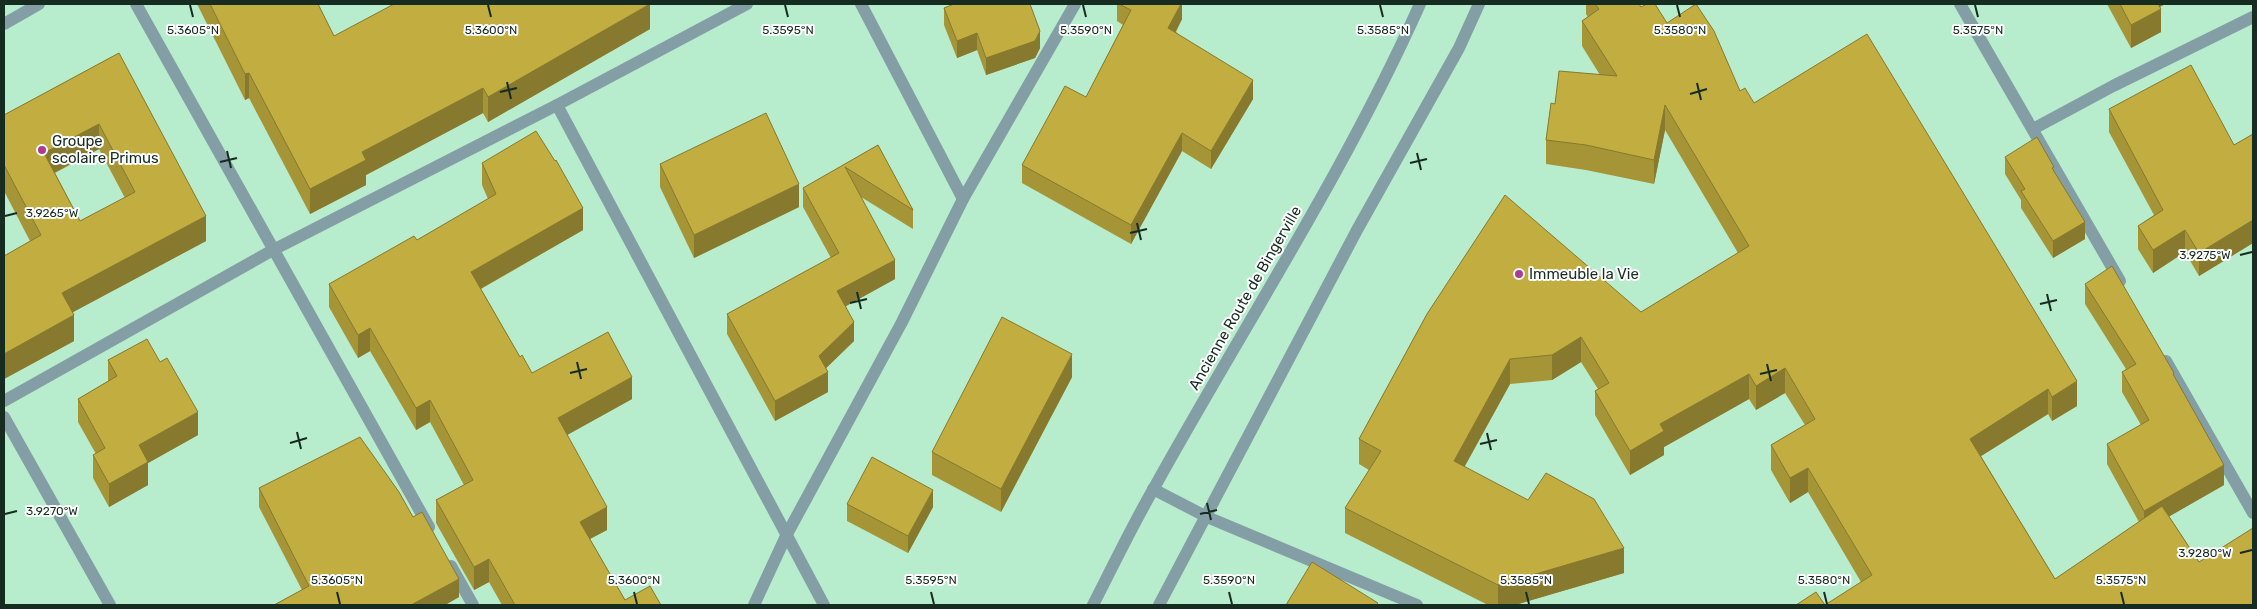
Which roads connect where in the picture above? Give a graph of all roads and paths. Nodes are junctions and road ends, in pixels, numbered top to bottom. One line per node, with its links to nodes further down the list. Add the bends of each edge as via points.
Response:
1 (39, 4): 10 (street)
2 (136, 4): 14 (street)
3 (747, 4): 11 (street)
4 (861, 4): 13 (street)
5 (1075, 4): 13 (street)
6 (1420, 4): 19 (street, Ancienne Route de Bingerville, via 1399,51 1315,209)
7 (1479, 4): 21 (street, via 1459,48 1357,230)
8 (1960, 4): 12 (street)
9 (2253, 17): 12 (street)
10 (4, 24)
11 (557, 105): 14 (street); 23 (street)
12 (2033, 129): 15 (street)
13 (963, 199): 23 (street, via 902,322)
14 (273, 250): 17 (street); 22 (street)
15 (2126, 291)
16 (2160, 351): 20 (street)
17 (4, 401)
18 (4, 417): 25 (street)
19 (1153, 489): 21 (street); 29 (street, Ancienne Route de Bingerville)
20 (2253, 513)
21 (1207, 517): 30 (street); 31 (street)
22 (434, 536)
23 (786, 536): 27 (street); 28 (street)
24 (444, 554): 26 (street)
25 (110, 605)
26 (473, 605)
27 (754, 605)
28 (824, 605)
29 (1093, 605)
30 (1159, 605)
31 (1417, 605)

